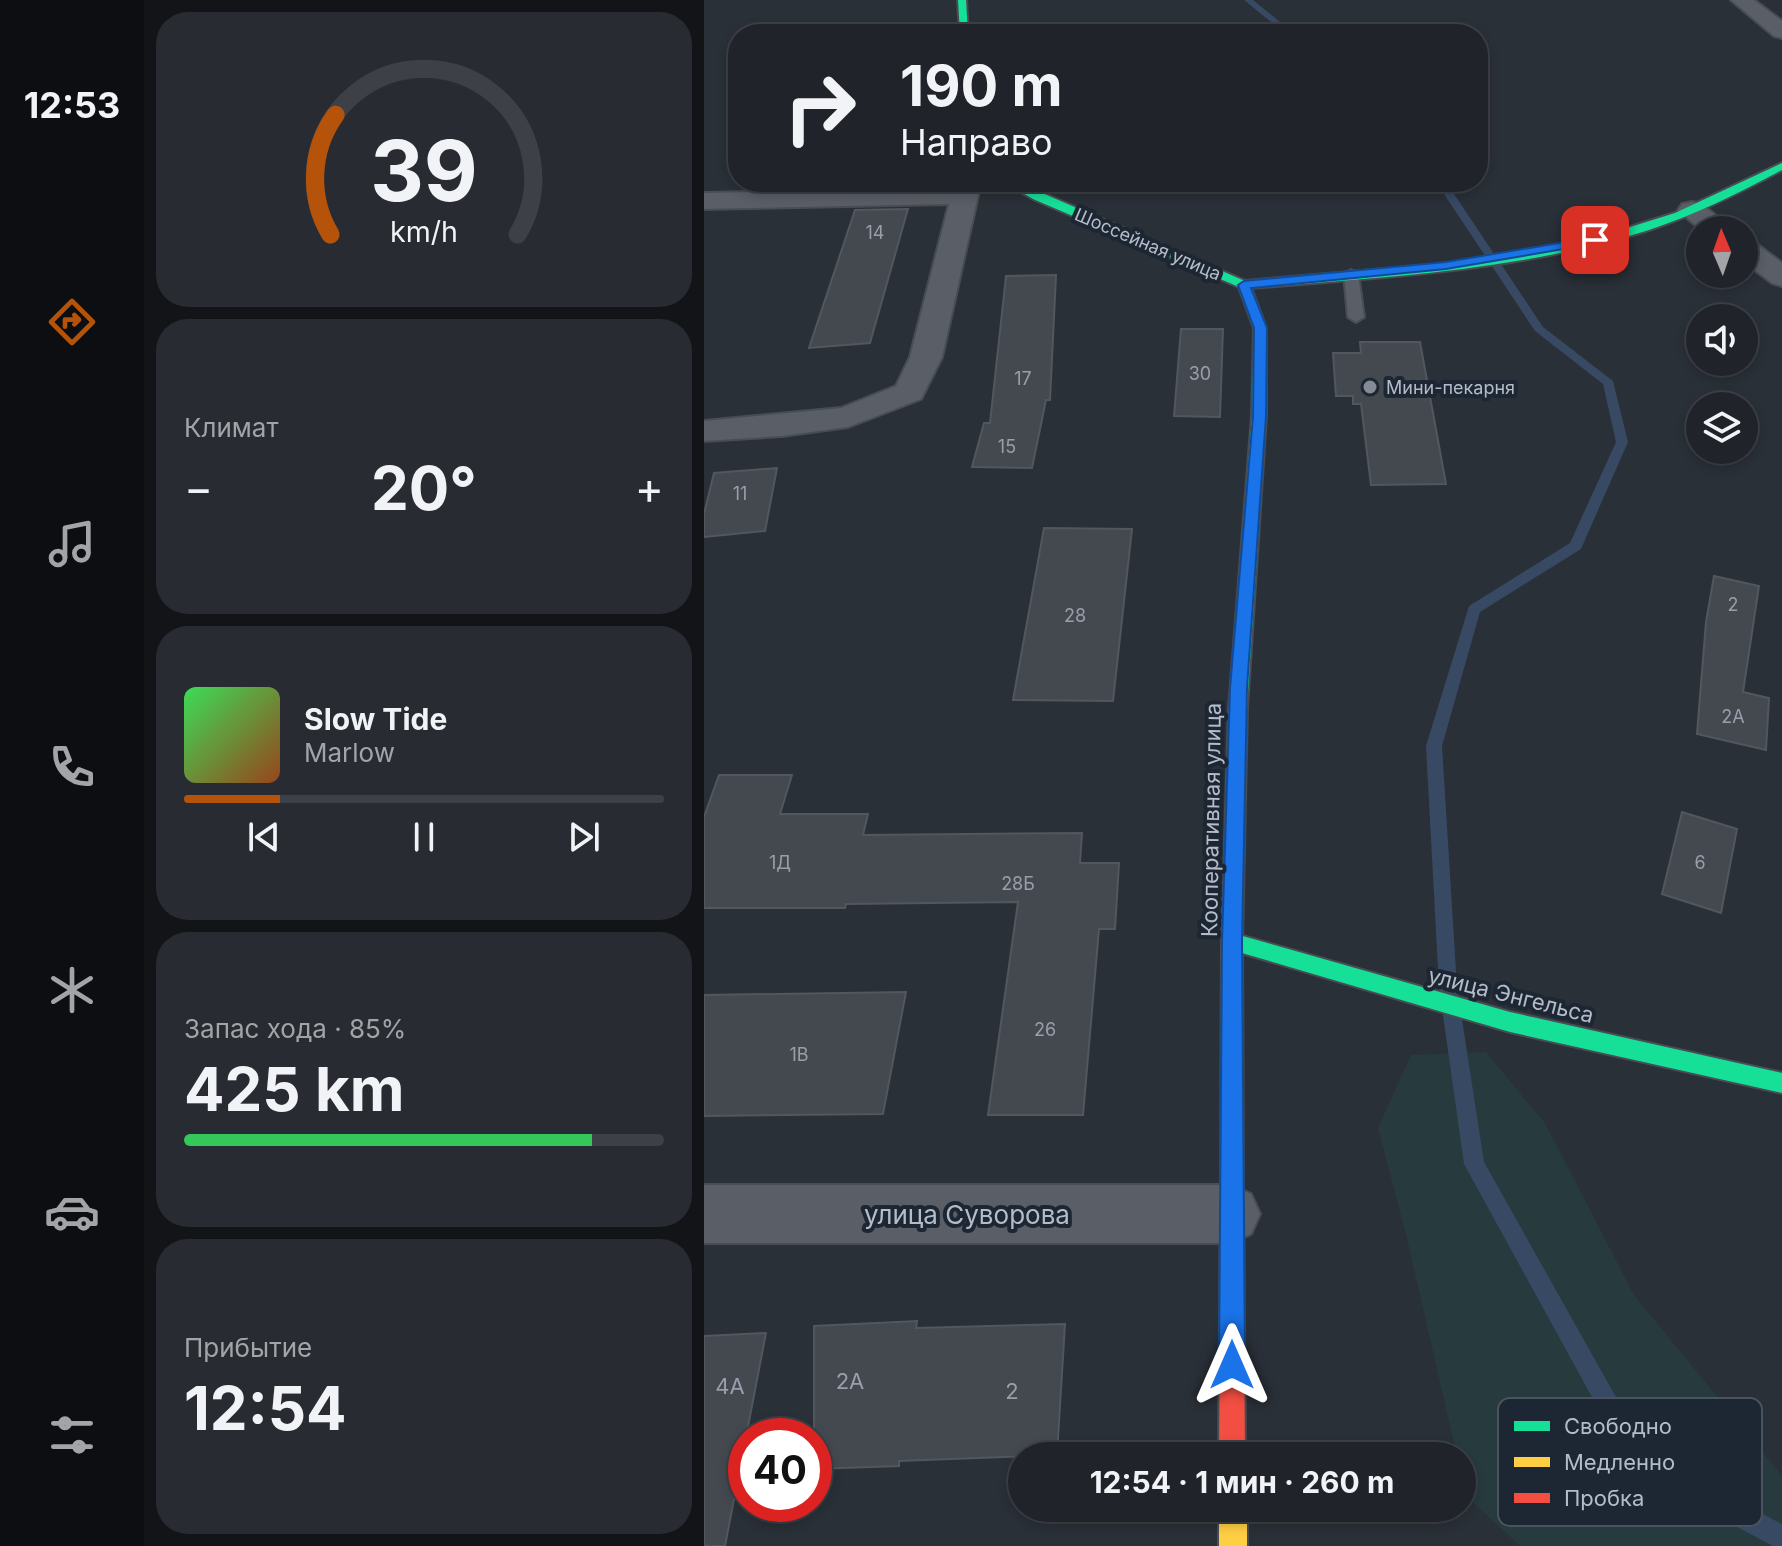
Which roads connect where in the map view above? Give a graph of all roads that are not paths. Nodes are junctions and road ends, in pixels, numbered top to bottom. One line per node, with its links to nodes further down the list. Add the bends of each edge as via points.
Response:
1 (962, 0): 3 (street)
2 (1741, 0): 4 (street)
3 (963, 24)
4 (1782, 31)
5 (1782, 166): 10 (street)
6 (900, 192): 9 (street)
7 (965, 192): 17 (street, via 926,357 909,392 848,417)
8 (1028, 192): 15 (street, Шоссейная улица)
9 (704, 201)
10 (1692, 210): 11 (street); 13 (street, via 1622,235 1541,252)
11 (1700, 216)
12 (1758, 259): 14 (street)
13 (1351, 274): 15 (street); 16 (lane)
14 (1782, 277)
15 (1244, 285): 18 (street, Кооперативная улица, via 1260,328 1259,416 1238,688)
16 (1356, 317)
17 (704, 431)
18 (1232, 942): 19 (street, улица Энгельса, via 1510,1022); 21 (street, Кооперативная улица)
19 (1782, 1083)
20 (704, 1214): 21 (street, улица Суворова)
21 (1231, 1214): 22 (street, Кооперативная улица)
22 (1232, 1442)
23 (1233, 1522): 24 (street)
24 (1233, 1546)

